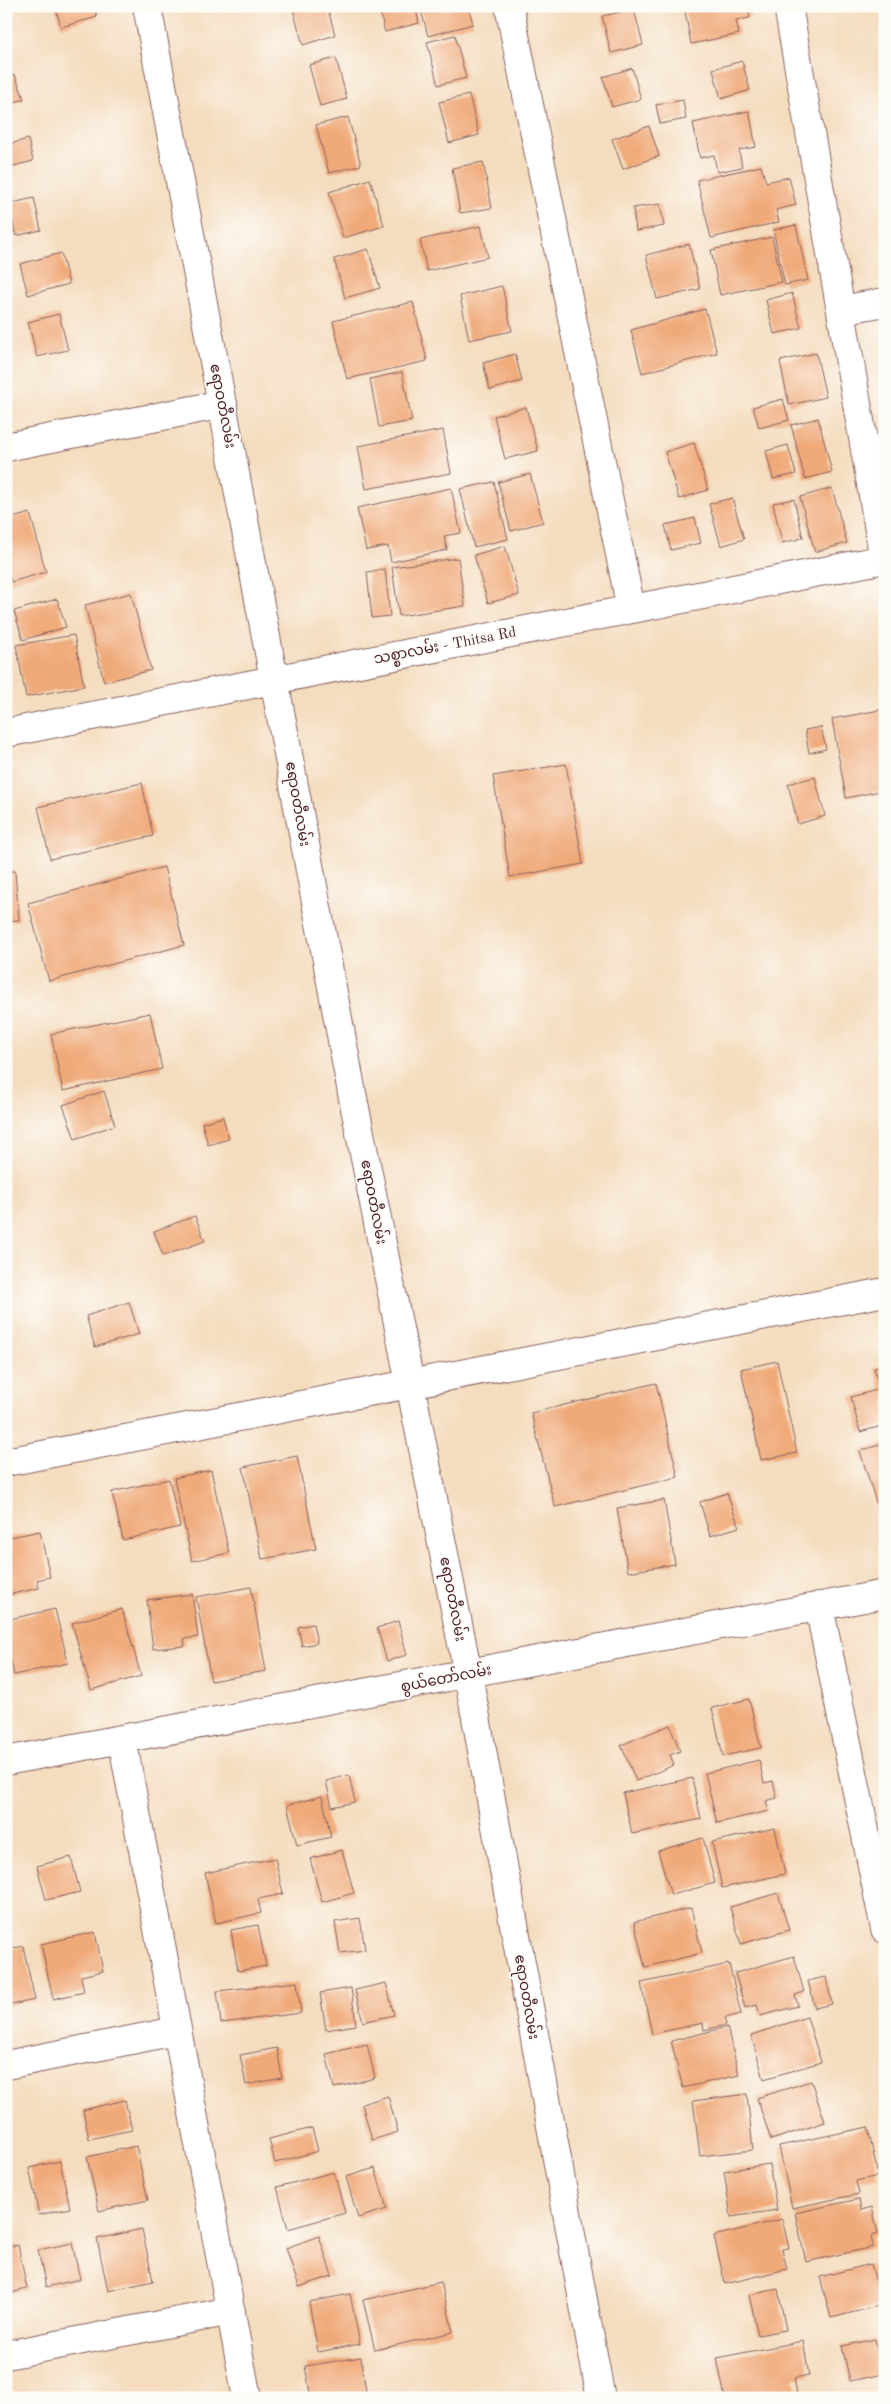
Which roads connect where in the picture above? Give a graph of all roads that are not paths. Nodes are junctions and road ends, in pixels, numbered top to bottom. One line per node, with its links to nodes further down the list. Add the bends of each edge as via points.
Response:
1 (147, 6): 6 (street, ဧရာဝတီလမ်း)
2 (509, 6): 9 (street)
3 (788, 6): 5 (street)
4 (885, 302): 5 (street)
5 (841, 310): 8 (street)
6 (223, 404): 7 (street); 10 (street, ဧရာဝတီလမ်း)
7 (6, 447)
8 (884, 559): 9 (street, သစ္စာလမ်း - Thitsa Rd)
9 (631, 609): 10 (street, သစ္စာလမ်း - Thitsa Rd)
10 (275, 678): 11 (street, သစ္စာလမ်း - Thitsa Rd); 13 (street, ဧရာဝတီလမ်း)
11 (6, 734)
12 (885, 1292): 13 (street)
13 (410, 1383): 14 (street); 17 (street, ဧရာဝတီလမ်း)
14 (6, 1462)
15 (885, 1594): 16 (street, စွယ်တော်လမ်း)
16 (819, 1606): 17 (street, စွယ်တော်လမ်း); 20 (street)
17 (468, 1674): 18 (street, စွယ်တော်လမ်း); 27 (street, ဧရာဝတီလမ်း)
18 (122, 1739): 19 (street, စွယ်တော်လမ်း); 22 (street)
19 (6, 1761)
20 (881, 1895): 21 (street)
21 (885, 1929)
22 (176, 2031): 23 (street); 24 (street)
23 (6, 2065)
24 (231, 2311): 25 (street); 26 (street)
25 (6, 2355)
26 (247, 2398)
27 (602, 2398)

